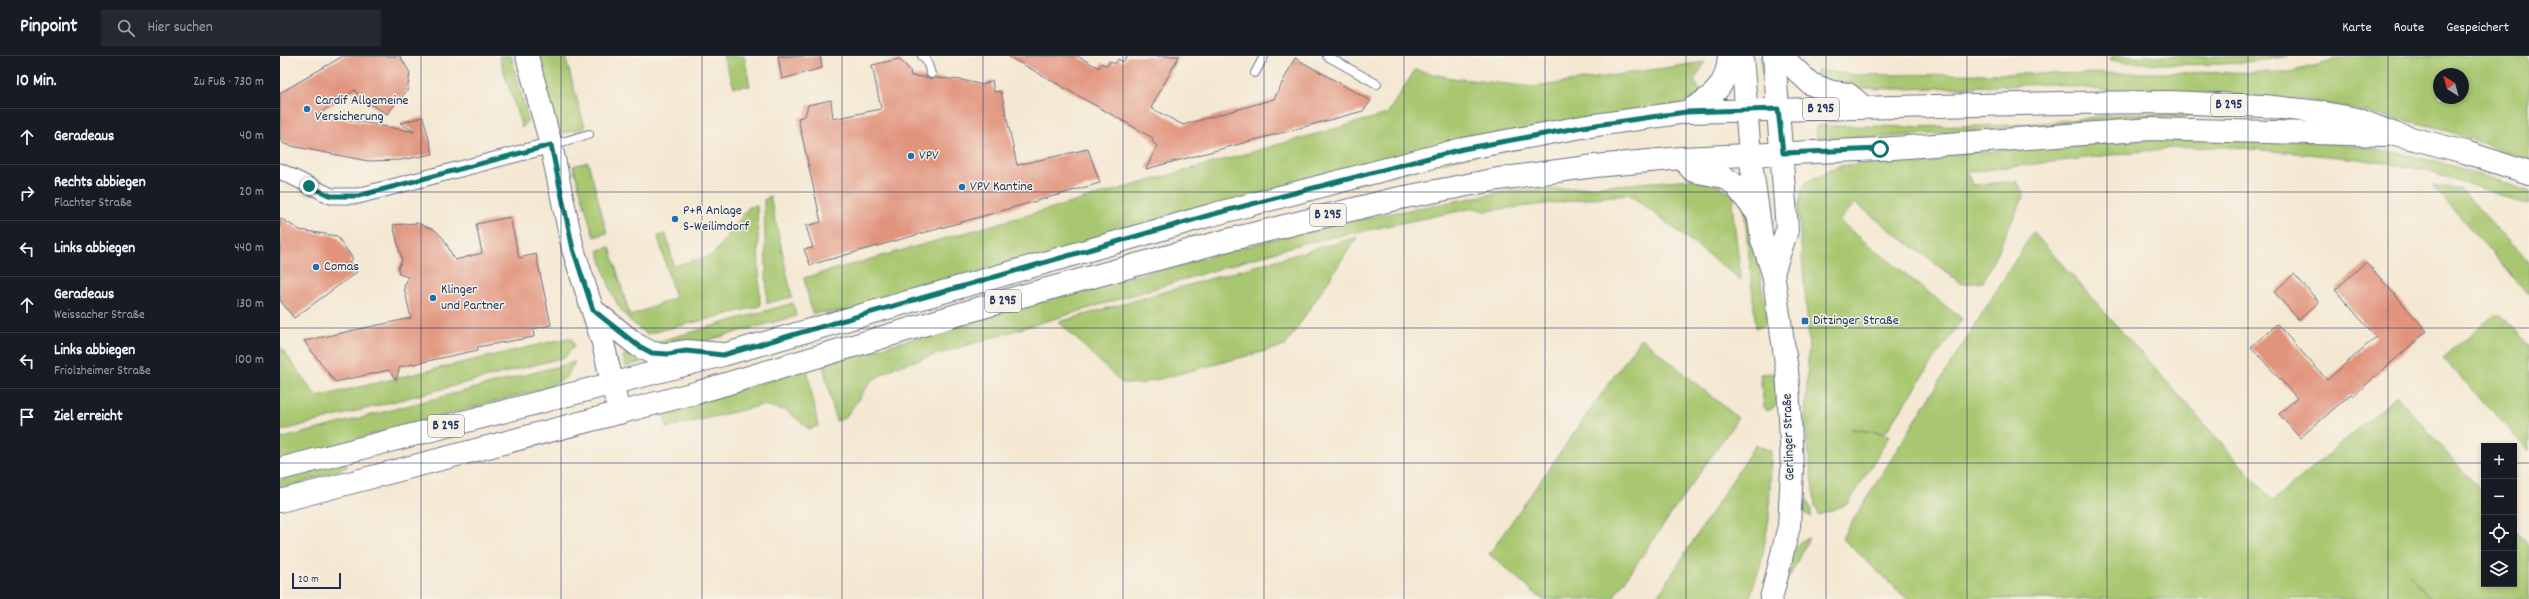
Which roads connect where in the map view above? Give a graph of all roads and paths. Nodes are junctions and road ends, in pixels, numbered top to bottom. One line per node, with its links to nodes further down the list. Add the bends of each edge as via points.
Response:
1 (527, 56): 18 (main road)
2 (922, 56): 9 (lane, via 926,59)
3 (1264, 56): 10 (lane)
4 (1327, 56): 11 (lane)
5 (1729, 56): 15 (main road, via 1726,78 1721,85 1710,97)
6 (1742, 56): 14 (main road, Gerlinger Straße)
7 (1774, 56): 13 (main road, Gerlinger Straße)
8 (1781, 56): 12 (main road, via 1811,84 1832,92 1848,94)
9 (931, 74)
10 (1255, 74)
11 (1377, 84)
12 (1864, 107): 13 (main road, B 295); 17 (main road, B 295, via 2169,102 2264,106 2318,112 2357,120)
13 (1778, 109): 14 (main road, B 295); 19 (main road, Gerlinger Straße)
14 (1746, 110): 15 (main road, B 295); 20 (main road, Gerlinger Straße)
15 (1686, 112): 27 (main road, B 295, via 1582,127 1463,149 1210,215)
16 (589, 134): 18 (lane)
17 (2395, 134): 19 (main road, B 295, via 2356,136 2262,130 2151,129 1924,146); 23 (main road, B 295, via 2465,152)
18 (551, 145): 22 (street, via 358,196 331,196); 26 (main road, via 573,249)
19 (1783, 153): 20 (main road, B 295); 25 (main road, Gerlinger Straße, via 1787,230)
20 (1750, 155): 21 (main road, B 295); 24 (main road, Gerlinger Straße)
21 (1682, 158): 24 (main road, via 1693,170 1718,175 1734,184); 29 (main road, B 295, via 1536,173 1395,199 1224,241 1000,302 748,378)
22 (280, 171)
23 (2529, 173)
24 (1758, 215): 25 (main road, Gerlinger Straße, via 1762,240)
25 (1773, 274): 32 (main road, Gerlinger Straße, via 1787,370 1792,470 1789,526)
26 (593, 310): 27 (main road, via 637,345 652,353 686,351); 28 (main road)
27 (723, 355): 28 (main road, B 295)
28 (611, 383): 29 (main road); 30 (main road, B 295)
29 (619, 413): 31 (main road, B 295)
30 (280, 469)
31 (280, 501)
32 (1771, 599)

